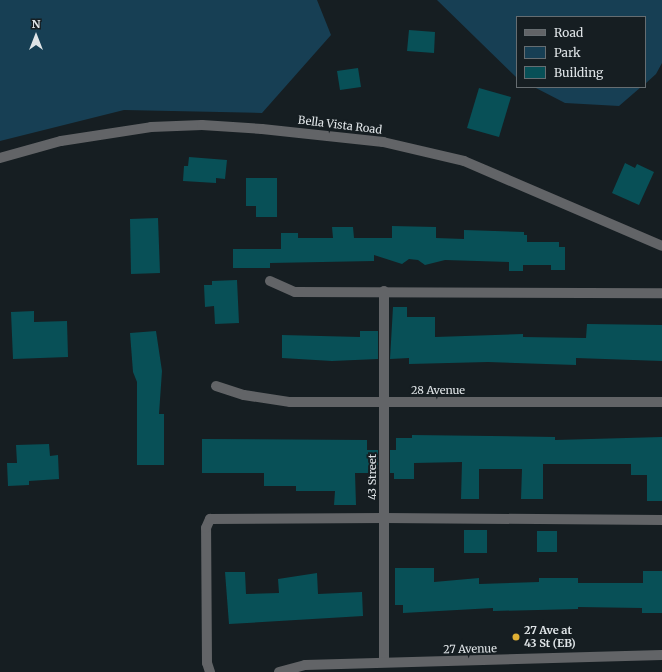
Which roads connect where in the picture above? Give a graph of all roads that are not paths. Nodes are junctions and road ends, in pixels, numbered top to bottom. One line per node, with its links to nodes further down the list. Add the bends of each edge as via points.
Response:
1 (0, 158): 2 (street, Bella Vista Road, via 61,141 150,127 202,125 262,128 383,142 464,161)
2 (662, 246)
3 (270, 281): 4 (street, via 296,292)
4 (384, 291): 5 (street); 7 (street, 43 Street)
5 (662, 293)
6 (216, 386): 7 (street, 28 Avenue, via 244,395 290,402)
7 (384, 402): 8 (street, 28 Avenue); 9 (street, 43 Street)
8 (662, 402)
9 (384, 518): 10 (street); 12 (street, 43 Street); 13 (street, via 210,519 206,528 207,663)
10 (662, 520)
11 (662, 655): 12 (street, 27 Avenue)
12 (384, 662): 14 (street, 27 Avenue, via 305,665)
13 (210, 672)
14 (280, 672)

